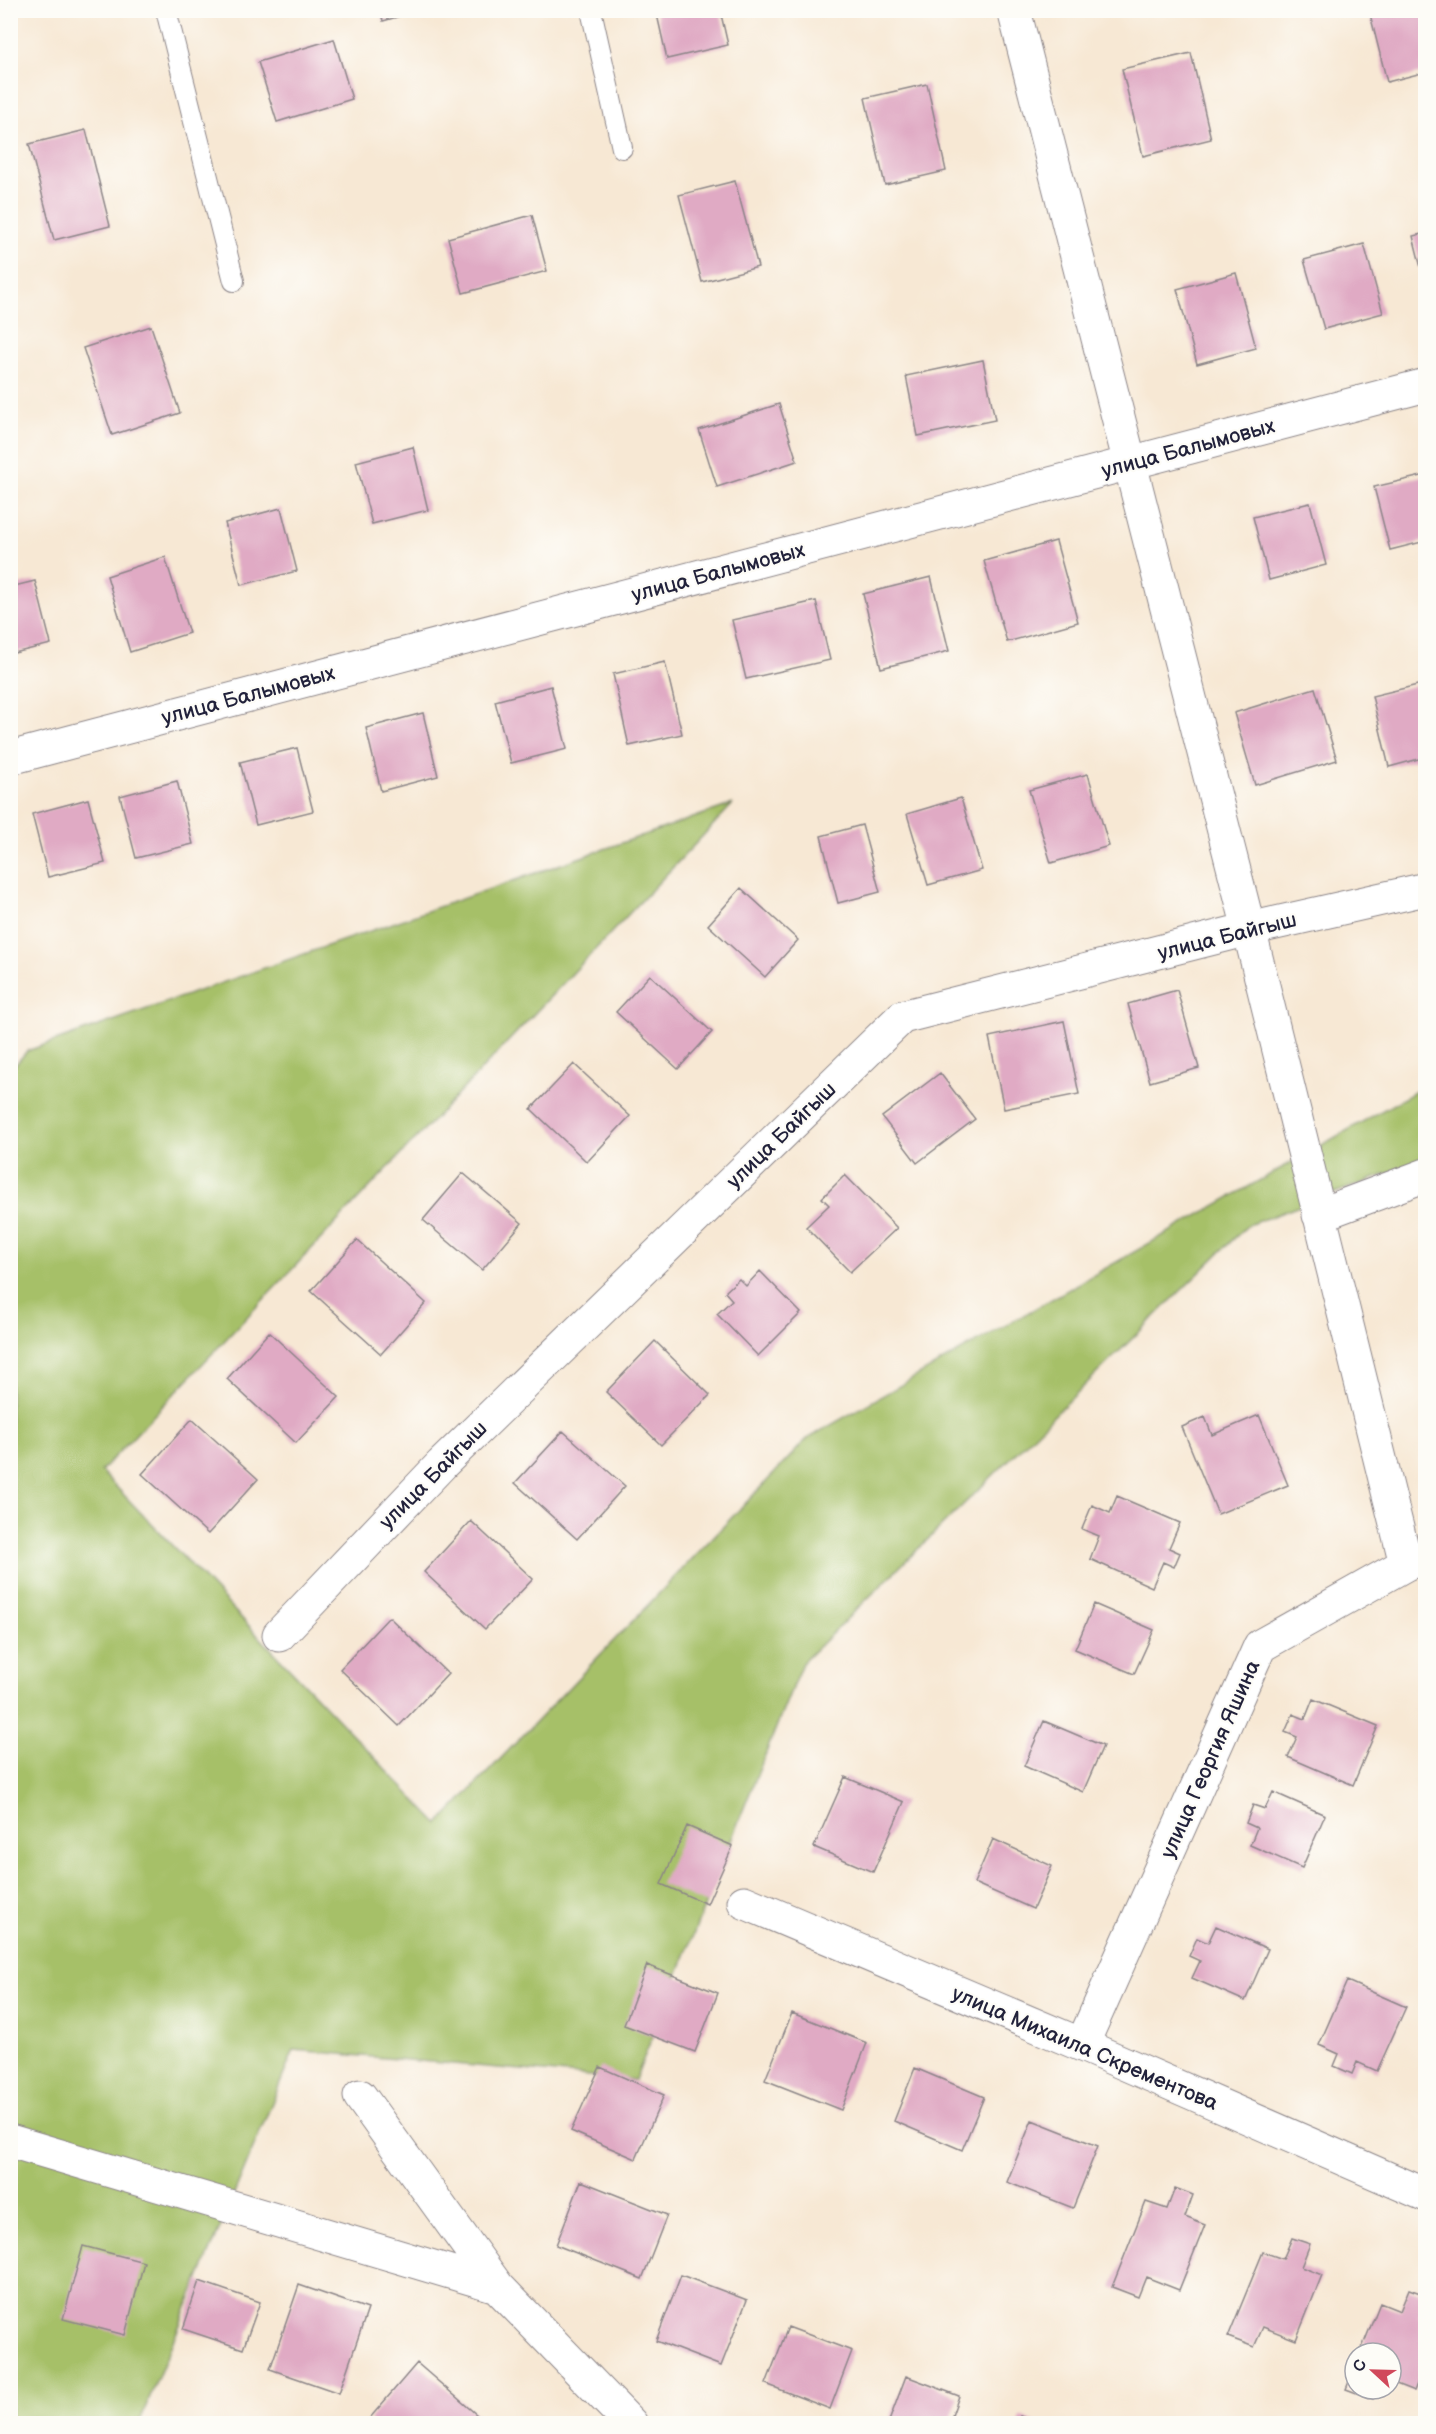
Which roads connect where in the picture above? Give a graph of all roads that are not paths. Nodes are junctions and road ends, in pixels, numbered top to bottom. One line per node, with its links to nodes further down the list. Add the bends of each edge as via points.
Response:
1 (166, 10): 5 (lane)
2 (591, 10): 4 (lane)
3 (1014, 10): 7 (street)
4 (622, 148)
5 (234, 281)
6 (1425, 385): 7 (street, улица Балымовых)
7 (1128, 464): 8 (street, улица Балымовых); 10 (street)
8 (10, 758)
9 (1425, 889): 10 (street, улица Байгыш)
10 (1248, 930): 12 (street); 14 (street, улица Байгыш, via 902,1017 442,1464)
11 (1425, 1175): 12 (street)
12 (1319, 1215): 13 (street)
13 (1419, 1566): 16 (street, улица Георгия Яшина, via 1260,1646)
14 (279, 1635)
15 (744, 1902): 16 (street, улица Михаила Скрементова)
16 (1083, 2045): 19 (street, улица Михаила Скрементова)
17 (360, 2096): 20 (street)
18 (10, 2141): 20 (street)
19 (1425, 2195)
20 (497, 2286): 21 (street)
21 (631, 2424)

